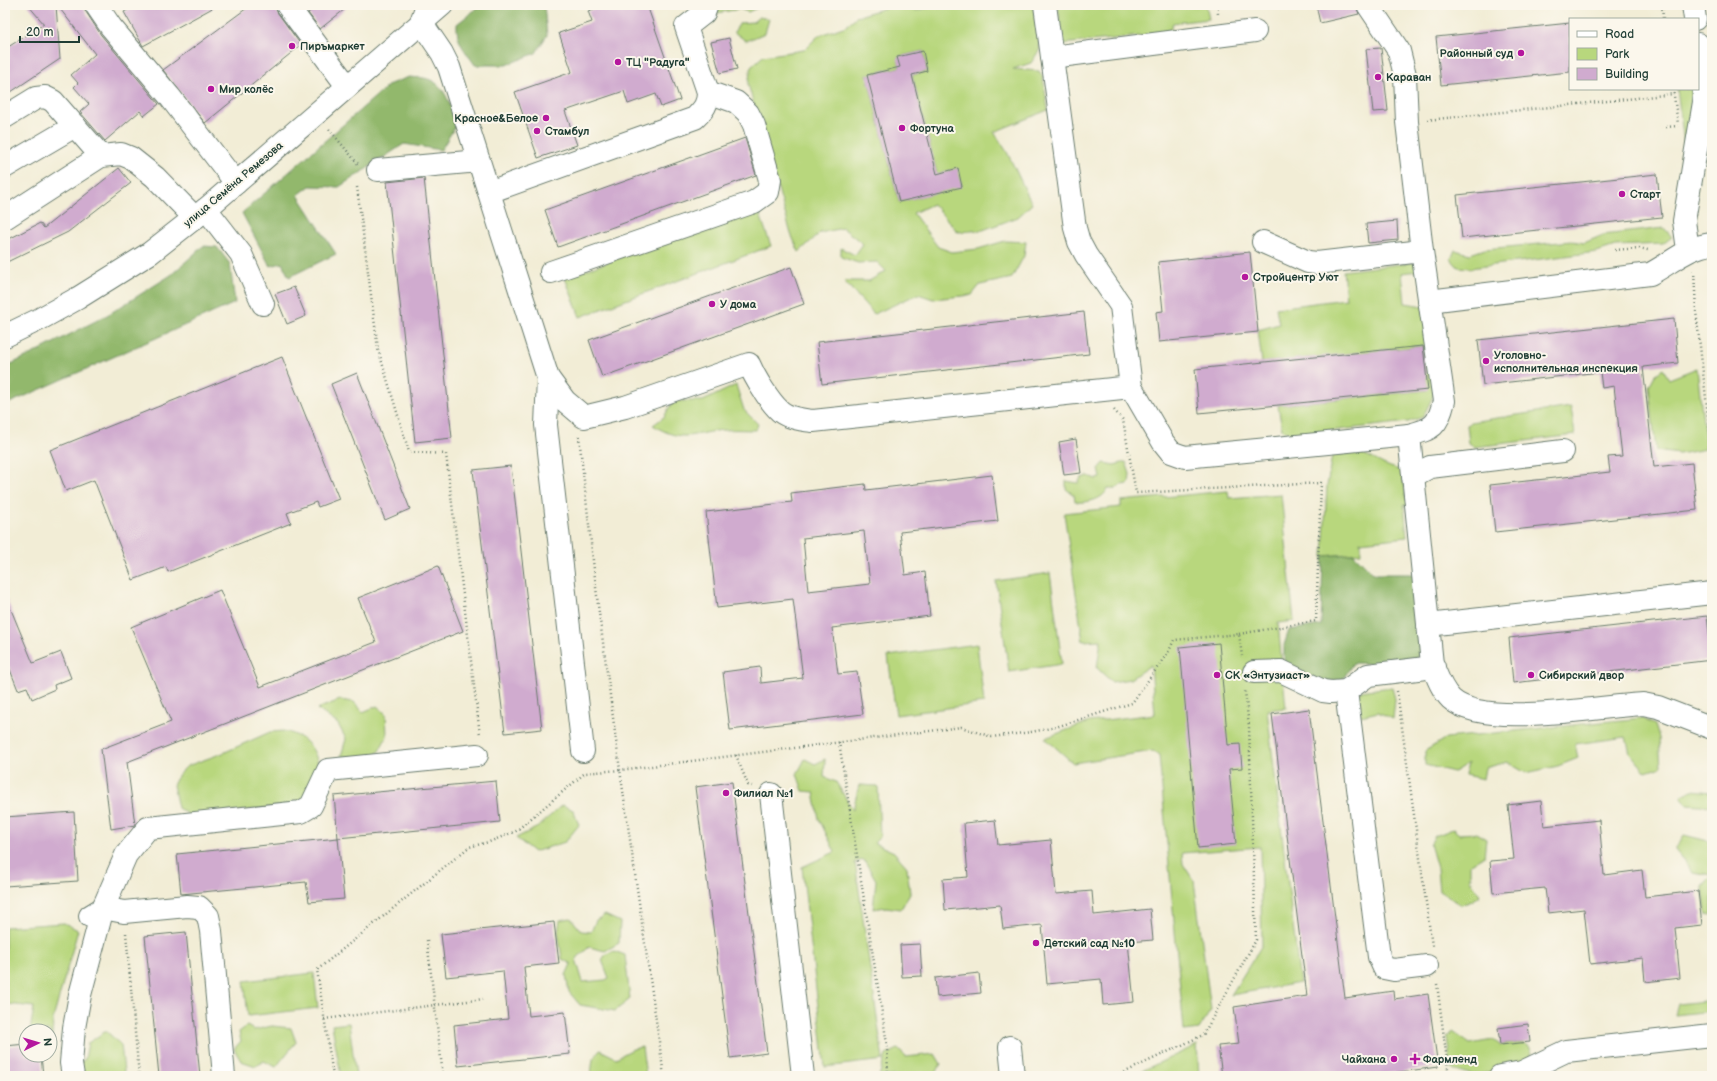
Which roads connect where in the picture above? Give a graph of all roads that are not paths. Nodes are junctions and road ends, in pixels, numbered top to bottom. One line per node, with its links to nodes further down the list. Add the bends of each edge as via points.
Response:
1 (96, 5): 21 (street)
2 (442, 5): 8 (street, улица Семёна Ремезова)
3 (707, 5): 14 (street, via 704,13 686,27)
4 (1045, 5): 12 (street)
5 (1368, 5): 27 (street, via 1399,51 1405,75 1407,122)
6 (1693, 5): 9 (street)
7 (294, 8): 13 (street)
8 (424, 14): 13 (street, улица Семёна Ремезова); 18 (street, via 449,67)
9 (1695, 18)
10 (1255, 32): 12 (street)
11 (1699, 52): 28 (street, via 1704,102 1684,221)
12 (1052, 57): 34 (street, via 1075,228 1086,255 1121,306)
13 (347, 86): 21 (street, улица Семёна Ремезова)
14 (708, 92): 22 (street, via 706,105 695,118); 29 (street, via 736,102 748,113 770,180 768,192 754,202)
15 (5, 117): 16 (street, via 36,98 45,97 54,101)
16 (75, 126): 17 (street); 19 (street)
17 (101, 156): 23 (street, via 121,154 131,158); 24 (street)
18 (479, 161): 20 (street); 22 (street)
19 (5, 167)
20 (368, 168)
21 (236, 183): 23 (street, улица Семёна Ремезова)
22 (489, 192): 33 (street)
23 (200, 214): 31 (street, via 241,254); 32 (street, улица Семёна Ремезова, via 150,253 116,275)
24 (5, 218)
25 (1263, 242): 27 (street, via 1308,262)
26 (1712, 244): 28 (street)
27 (1422, 251): 30 (street)
28 (1691, 259): 30 (street, via 1669,264 1650,274)
29 (551, 272)
30 (1429, 301): 35 (street, via 1444,401 1440,418 1429,430)
31 (263, 304)
32 (5, 336)
33 (548, 378): 34 (street, via 565,401 584,416 625,407 749,364 755,379 780,411 802,420 812,421); 45 (street, via 546,425)
34 (1131, 387): 35 (street, via 1163,442 1171,452 1185,457)
35 (1409, 435): 37 (street)
36 (1563, 451): 37 (street, via 1430,467)
37 (1413, 476): 39 (street)
38 (1712, 593): 39 (street)
39 (1428, 625): 40 (street)
40 (1434, 667): 42 (street, via 1368,675); 43 (street, via 1438,680 1451,698 1465,708 1494,715 1643,704 1658,707)
41 (1247, 673): 42 (street, via 1281,671 1322,691)
42 (1346, 691): 48 (street, via 1379,956 1384,968 1394,970)
43 (1712, 728)
44 (479, 748): 47 (street, via 328,770 311,806 301,812 148,828 126,855)
45 (583, 751)
46 (771, 794): 53 (street)
47 (105, 912): 51 (street, via 80,995 74,1028 71,1063); 52 (street, via 187,906 200,907 208,916)
48 (1432, 966)
49 (1712, 1035): 55 (street, via 1566,1051 1522,1072)
50 (1010, 1047): 54 (street)
51 (73, 1076)
52 (224, 1076)
53 (803, 1076)
54 (1013, 1076)
55 (1500, 1076)

